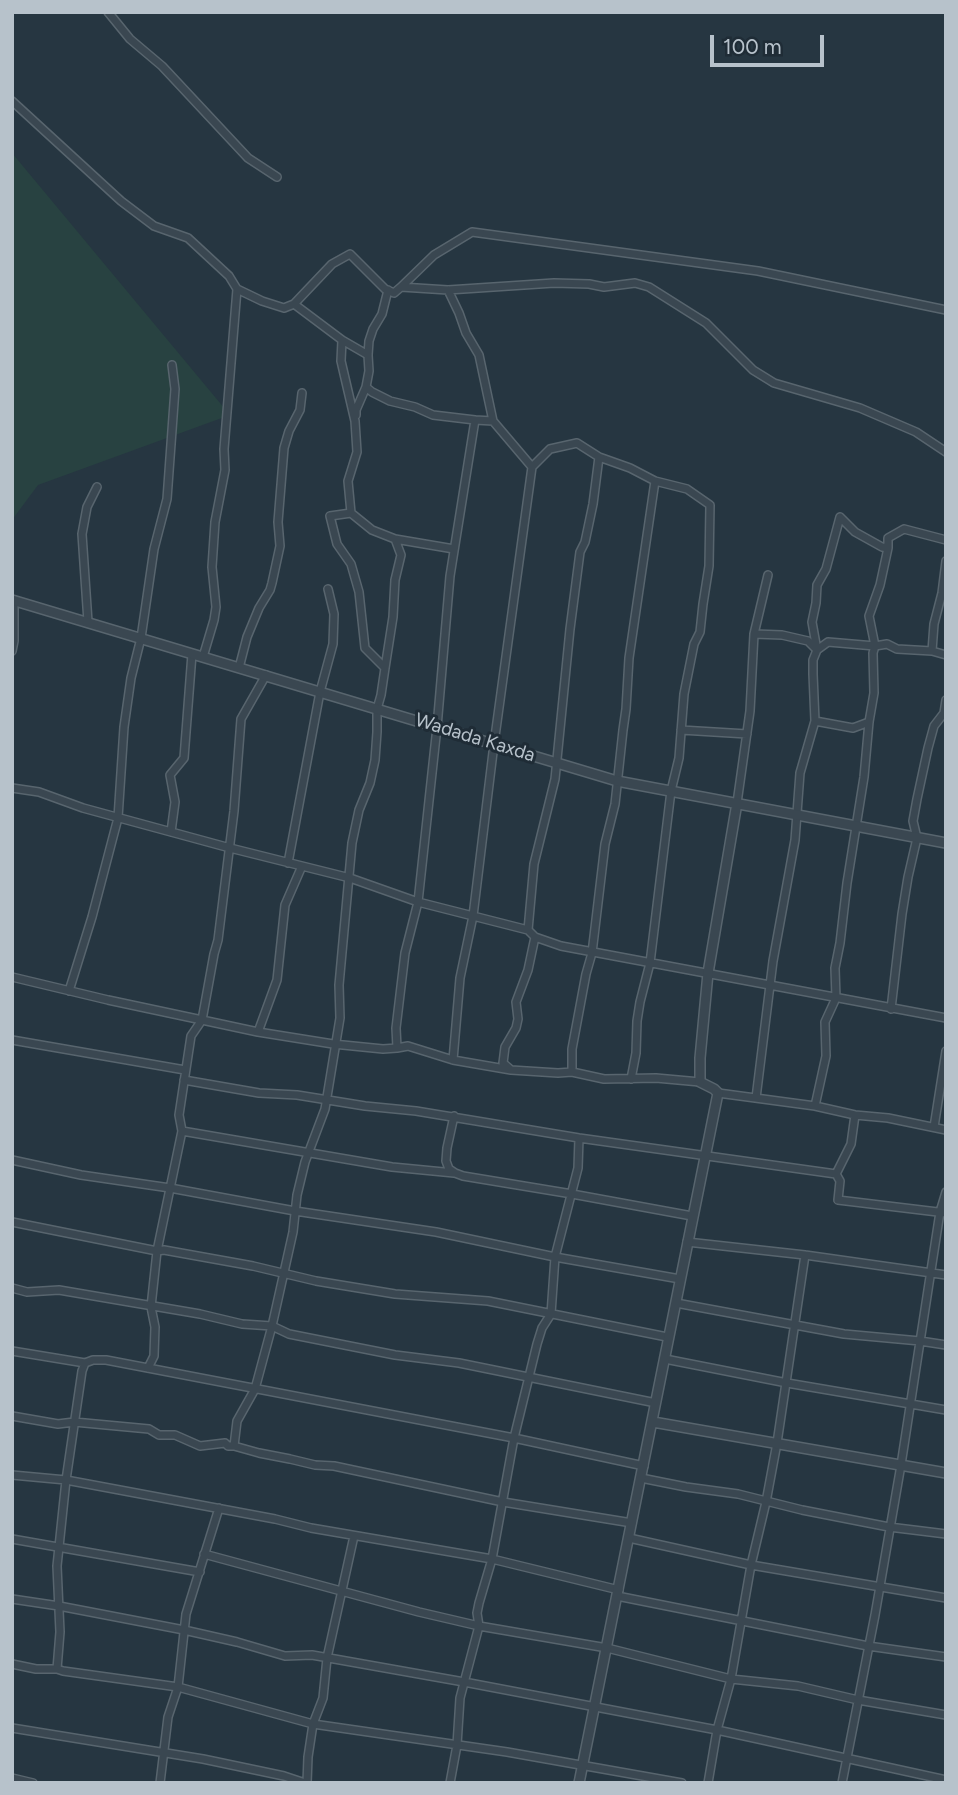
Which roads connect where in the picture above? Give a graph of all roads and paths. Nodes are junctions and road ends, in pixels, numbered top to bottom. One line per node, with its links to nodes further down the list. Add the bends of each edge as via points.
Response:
1 (108, 12): 3 (street, via 248,158)
2 (12, 101): 5 (street, via 121,201 154,226 188,237)
3 (277, 177)
4 (401, 287): 6 (street, via 394,293); 7 (street); 9 (street, via 434,255 472,232 758,271)
5 (237, 289): 8 (street, via 284,308); 41 (street, via 225,470 212,567 215,620)
6 (388, 290): 8 (street, via 350,254 332,264); 11 (street)
7 (448, 290): 17 (street, via 479,355); 18 (street, via 554,283 649,287 706,323 753,370 774,383 860,408 916,432)
8 (294, 304): 10 (street)
9 (946, 310)
10 (342, 340): 11 (street); 16 (street, via 341,361)
11 (368, 355): 13 (street)
12 (172, 365): 34 (street, via 175,389 167,499 154,549)
13 (366, 387): 15 (street, via 390,401 433,415); 16 (street)
14 (302, 393): 42 (street, via 284,448 280,545 272,583 247,637)
15 (475, 419): 17 (street); 27 (street)
16 (355, 421): 23 (street, via 357,452 348,481)
17 (493, 421): 20 (street)
18 (946, 452)
19 (599, 457): 20 (street, via 577,443 550,449); 21 (street); 54 (street, via 580,552)
20 (532, 467): 53 (street)
21 (655, 481): 51 (street, via 687,489 710,505 709,566); 55 (street, via 629,658)
22 (97, 487): 32 (street, via 82,534)
23 (351, 513): 24 (street, via 372,530); 43 (street, via 330,516 359,592 365,648)
24 (395, 539): 27 (street); 43 (street, via 401,555)
25 (946, 540): 26 (street, via 904,529 888,538)
26 (888, 548): 35 (street, via 869,616); 36 (street, via 855,533 840,517 817,586 812,622)
27 (454, 550): 50 (street)
28 (946, 561): 38 (street)
29 (768, 575): 33 (street)
30 (328, 589): 45 (street, via 334,614 333,644)
31 (13, 600): 32 (street, Wadada Kaxda); 37 (street)
32 (88, 622): 34 (street, Wadada Kaxda)
33 (754, 634): 36 (street, via 808,641); 52 (street)
34 (141, 638): 39 (street, Wadada Kaxda); 60 (street, via 124,727)
35 (875, 646): 36 (street, via 828,642); 38 (street); 49 (street)
36 (817, 650): 48 (street, via 813,660)
37 (12, 651)
38 (932, 651): 40 (street)
39 (192, 653): 41 (street, Wadada Kaxda); 62 (street, via 184,758 170,775 175,802)
40 (946, 655)
41 (203, 657): 42 (street, Wadada Kaxda)
42 (239, 668): 44 (street, Wadada Kaxda)
43 (385, 668): 47 (street)
44 (265, 676): 45 (street, Wadada Kaxda); 65 (street, via 241,719)
45 (320, 692): 47 (street, Wadada Kaxda); 66 (street)
46 (946, 700): 63 (street, via 928,748 914,821)
47 (377, 709): 50 (street, Wadada Kaxda); 68 (street, via 374,760 352,843)
48 (815, 721): 49 (street, via 853,728); 59 (street, via 800,773)
49 (869, 722): 61 (street)
50 (437, 727): 53 (street, Wadada Kaxda); 69 (street)
51 (681, 730): 52 (street); 57 (street)
52 (747, 734): 58 (street)
53 (494, 744): 54 (street, Wadada Kaxda); 70 (street)
54 (556, 762): 55 (street, Wadada Kaxda); 71 (street, via 534,864)
55 (617, 781): 57 (street, Wadada Kaxda); 73 (street, via 604,844)
56 (12, 788): 60 (street, via 39,792)
57 (671, 791): 58 (street, Wadada Kaxda); 74 (street)
58 (737, 803): 59 (street, Wadada Kaxda); 75 (street)
59 (796, 815): 61 (street, Wadada Kaxda); 77 (street)
60 (118, 818): 62 (street); 78 (street)
61 (856, 826): 63 (street, Wadada Kaxda); 79 (street, via 835,968)
62 (171, 832): 65 (street)
63 (917, 838): 64 (street, Wadada Kaxda); 80 (street)
64 (946, 843)
65 (230, 848): 66 (street); 82 (street)
66 (288, 863): 67 (street)
67 (302, 866): 68 (street); 83 (street, via 285,905 277,980)
68 (350, 878): 69 (street); 85 (street)
69 (418, 902): 70 (street); 86 (street, via 405,953)
70 (473, 916): 71 (street); 88 (street, via 460,978)
71 (528, 930): 72 (street)
72 (535, 937): 73 (street); 90 (street, via 516,1002 516,1028 505,1047 503,1063)
73 (592, 953): 74 (street); 91 (street, via 572,1049)
74 (650, 963): 75 (street); 92 (street, via 640,1002)
75 (708, 973): 77 (street); 94 (street)
76 (12, 977): 78 (street)
77 (770, 985): 79 (street); 96 (street)
78 (69, 991): 82 (street)
79 (836, 998): 80 (street); 98 (street, via 825,1022 826,1056)
80 (891, 1009): 81 (street)
81 (946, 1018)
82 (202, 1020): 83 (street); 89 (street, via 191,1036)
83 (258, 1032): 85 (street)
84 (12, 1040): 89 (street)
85 (337, 1044): 86 (street); 97 (street)
86 (397, 1048): 88 (street, via 408,1046)
87 (946, 1051): 101 (street)
88 (453, 1060): 90 (street)
89 (185, 1070): 93 (street)
90 (511, 1070): 91 (street)
91 (572, 1072): 92 (street)
92 (631, 1079): 94 (street)
93 (184, 1080): 97 (street); 103 (street, via 179,1115)
94 (700, 1082): 95 (street)
95 (718, 1093): 96 (street); 106 (street)
96 (756, 1098): 98 (street)
97 (327, 1099): 100 (street); 105 (street)
98 (815, 1106): 99 (street)
99 (855, 1115): 101 (street); 109 (street, via 850,1144)
100 (454, 1116): 104 (street); 108 (street, via 446,1161)
101 (934, 1128): 102 (street)
102 (946, 1130)
103 (182, 1131): 105 (street); 110 (street)
104 (579, 1138): 106 (street); 112 (street)
105 (308, 1153): 108 (street); 113 (street)
106 (706, 1155): 109 (street); 115 (street)
107 (12, 1160): 110 (street)
108 (455, 1174): 112 (street)
109 (836, 1174): 114 (street, via 838,1200)
110 (170, 1188): 113 (street); 118 (street)
111 (946, 1193): 114 (street)
112 (572, 1194): 115 (street); 120 (street)
113 (295, 1212): 120 (street, via 436,1232); 121 (street)
114 (943, 1212): 122 (street)
115 (692, 1216): 117 (street)
116 (12, 1222): 118 (street)
117 (687, 1242): 119 (street); 124 (street)
118 (157, 1251): 121 (street); 127 (street)
119 (805, 1255): 122 (street); 129 (street)
120 (555, 1258): 124 (street); 128 (street)
121 (284, 1273): 128 (street, via 395,1294 488,1301); 130 (street)
122 (930, 1273): 123 (street); 132 (street)
123 (946, 1275)
124 (680, 1279): 126 (street)
125 (12, 1289): 127 (street, via 27,1293 59,1290)
126 (676, 1303): 129 (street); 131 (street)
127 (151, 1307): 130 (street); 137 (street, via 154,1356)
128 (551, 1314): 131 (street); 138 (street, via 542,1328)
129 (795, 1325): 132 (street); 139 (street)
130 (272, 1326): 138 (street, via 289,1334); 140 (street)
131 (667, 1337): 135 (street)
132 (920, 1341): 133 (street); 142 (street)
133 (946, 1345)
134 (12, 1351): 136 (street)
135 (665, 1359): 139 (street); 141 (street)
136 (85, 1363): 137 (street, via 106,1360); 145 (street)
137 (148, 1368): 140 (street)
138 (530, 1377): 141 (street); 147 (street)
139 (786, 1383): 142 (street); 148 (street)
140 (255, 1389): 147 (street); 149 (street, via 237,1421)
141 (656, 1403): 146 (street)
142 (911, 1405): 143 (street); 150 (street)
143 (946, 1410)
144 (12, 1416): 145 (street, via 58,1424)
145 (74, 1422): 149 (street, via 149,1429 200,1446); 155 (street)
146 (653, 1422): 148 (street); 151 (street)
147 (514, 1438): 151 (street); 156 (street)
148 (777, 1444): 150 (street); 157 (street)
149 (234, 1446): 156 (street)
150 (901, 1465): 152 (street); 160 (street)
151 (644, 1466): 154 (street)
152 (946, 1473)
153 (12, 1475): 155 (street)
154 (641, 1478): 157 (street); 159 (street)
155 (66, 1480): 158 (street); 165 (street)
156 (503, 1502): 159 (street); 167 (street)
157 (766, 1502): 160 (street); 168 (street)
158 (219, 1508): 162 (street); 166 (street)
159 (632, 1523): 163 (street)
160 (889, 1527): 161 (street); 170 (street)
161 (946, 1534)
162 (354, 1536): 167 (street); 171 (street)
163 (629, 1538): 168 (street); 172 (street)
164 (12, 1539): 165 (street)
165 (59, 1547): 169 (street); 175 (street)
166 (204, 1553): 169 (street); 171 (street)
167 (492, 1559): 172 (street); 177 (street, via 477,1613)
168 (751, 1565): 170 (street); 176 (street)
169 (200, 1572): 178 (street)
170 (879, 1586): 173 (street); 179 (street)
171 (342, 1591): 177 (street); 182 (street)
172 (618, 1593): 176 (street); 180 (street)
173 (946, 1598)
174 (12, 1599): 175 (street)
175 (59, 1606): 178 (street); 184 (street)
176 (741, 1620): 179 (street); 185 (street)
177 (479, 1626): 180 (street); 186 (street)
178 (184, 1630): 182 (street, via 285,1656); 187 (street)
179 (868, 1646): 181 (street); 188 (street)
180 (607, 1648): 185 (street); 189 (street)
181 (946, 1657)
182 (327, 1658): 186 (street); 191 (street, via 323,1698)
183 (12, 1664): 184 (street)
184 (57, 1669): 187 (street)
185 (732, 1679): 188 (street, via 798,1686); 193 (street)
186 (464, 1682): 189 (street); 194 (street)
187 (178, 1687): 191 (street); 195 (street)
188 (858, 1700): 190 (street); 196 (street)
189 (594, 1708): 193 (street); 197 (street)
190 (946, 1715)
191 (313, 1724): 194 (street); 202 (street)
192 (12, 1728): 195 (street)
193 (717, 1730): 196 (street); 206 (street)
194 (457, 1745): 197 (street); 203 (street)
195 (164, 1751): 201 (street); 202 (street)
196 (846, 1759): 199 (street); 207 (street)
197 (583, 1765): 204 (street); 205 (street)
198 (12, 1778): 200 (street)
199 (946, 1780)
200 (33, 1783)
201 (160, 1783)
202 (306, 1783)
203 (450, 1783)
204 (579, 1783)
205 (682, 1783)
206 (708, 1783)
207 (842, 1783)

